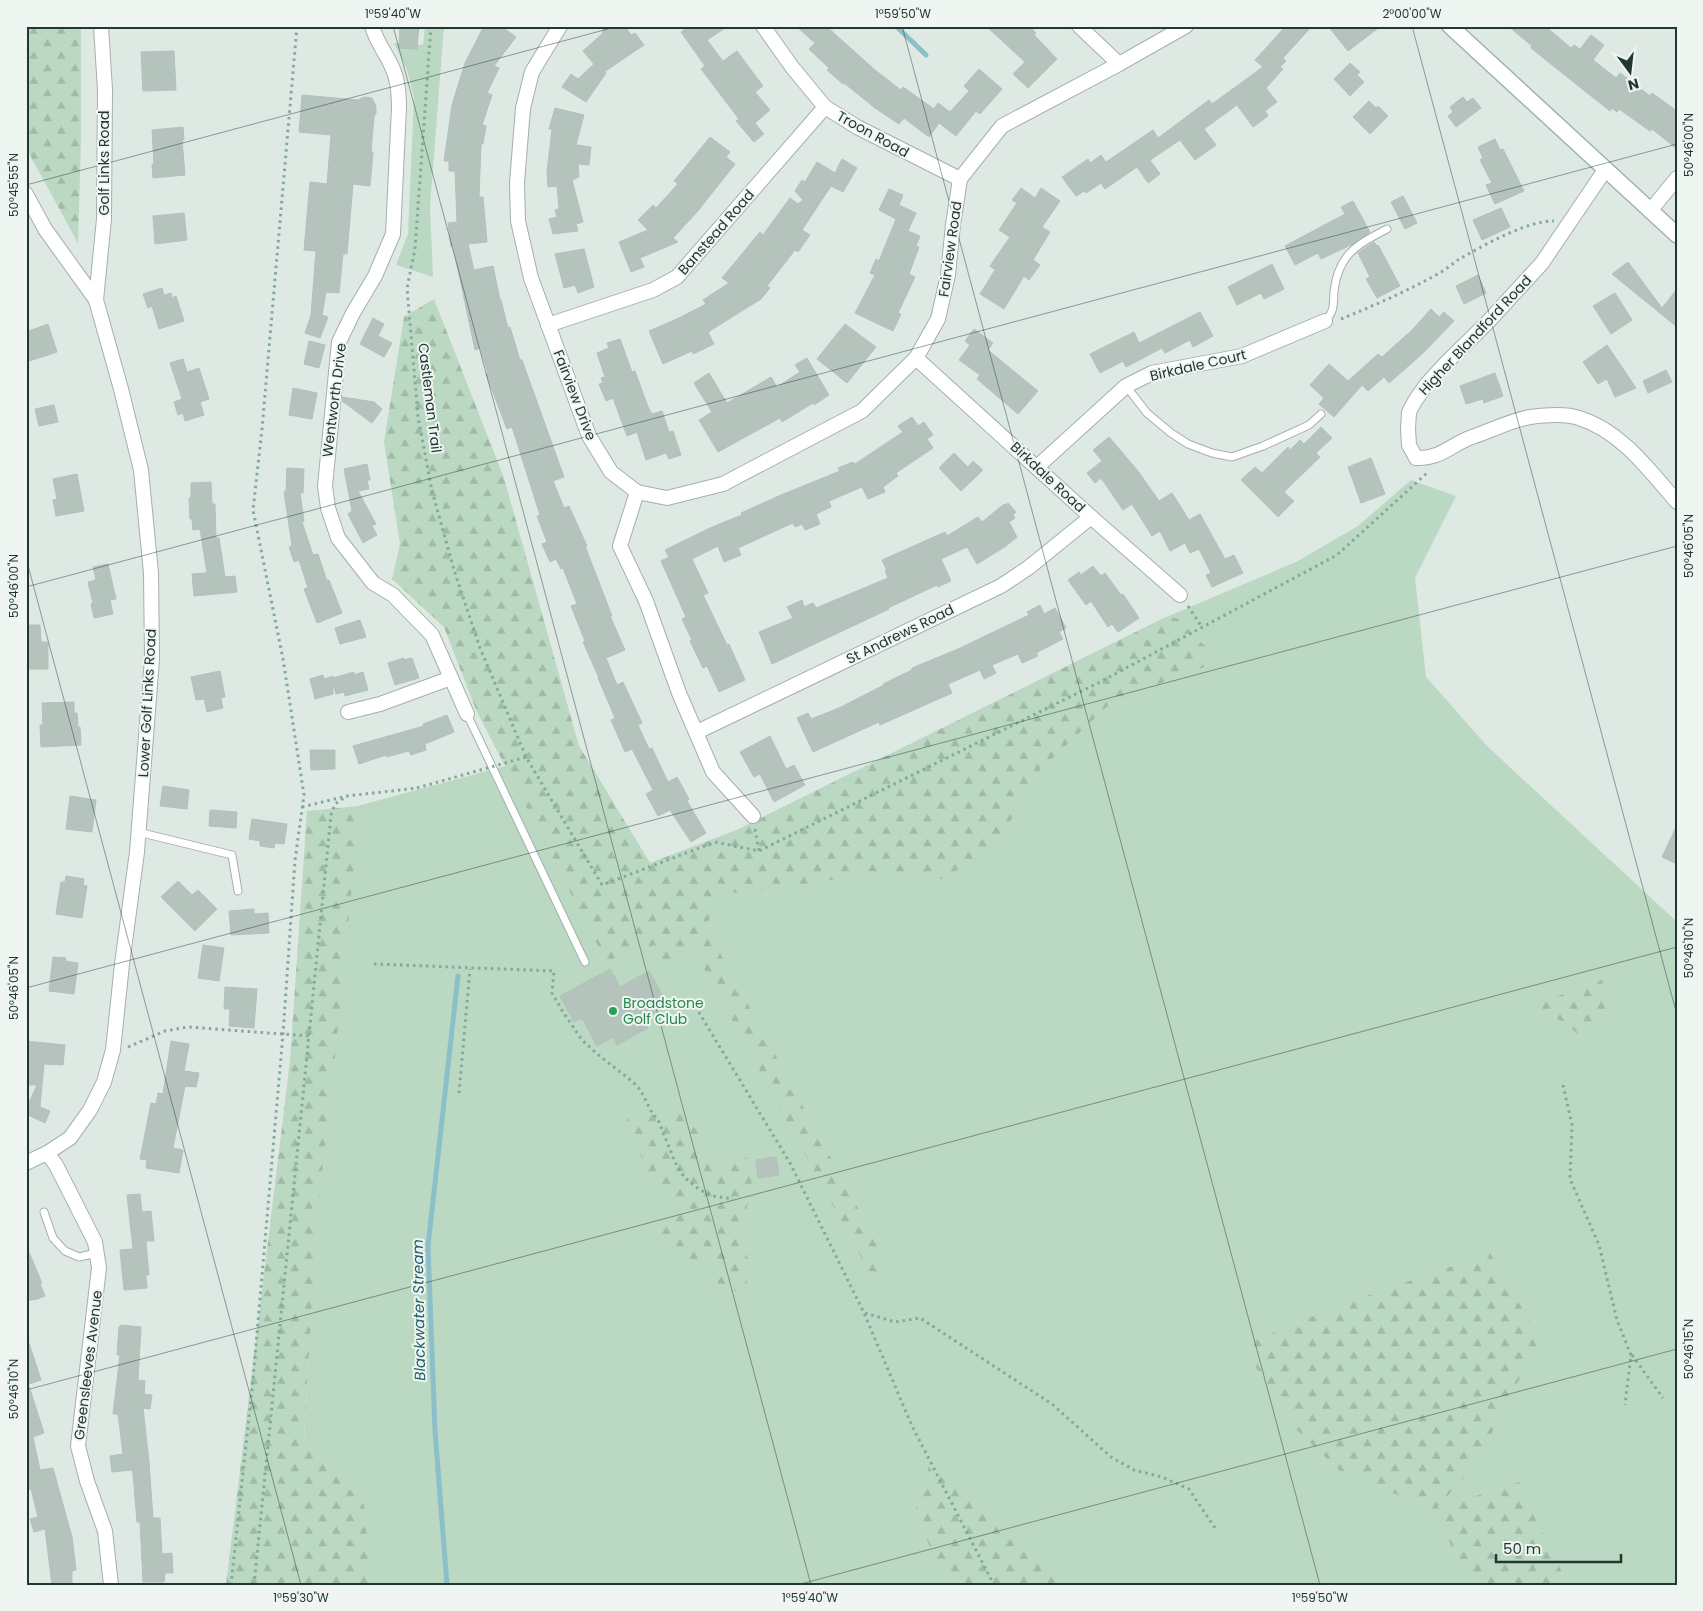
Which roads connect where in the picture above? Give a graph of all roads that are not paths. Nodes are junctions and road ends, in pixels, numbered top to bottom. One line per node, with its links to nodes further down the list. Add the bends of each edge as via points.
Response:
1 (101, 26): 17 (street, Golf Links Road, via 105,90 104,220)
2 (372, 26): 28 (street, Wentworth Drive, via 399,87 393,234 375,276 339,342 324,486 338,538 373,583 393,595 432,635)
3 (560, 26): 19 (street, Fairview Drive, via 532,72 523,108 518,174 518,221 531,278)
4 (763, 26): 9 (street, Troon Road)
5 (1079, 26): 8 (street)
6 (1186, 26): 8 (street, Fairview Road)
7 (1450, 26): 10 (main road)
8 (1119, 64): 12 (street, Fairview Road, via 1002,126)
9 (825, 107): 12 (street, Troon Road, via 856,127); 19 (street, Banstead Road, via 677,277 653,290)
10 (1606, 170): 14 (main road); 25 (street, Higher Blandford Road, via 1536,270 1426,385 1409,412 1409,445 1416,458 1427,458 1438,456 1461,441 1528,417 1554,415 1579,418 1604,430 1634,453)
11 (1677, 178): 14 (street)
12 (960, 179): 20 (street, Fairview Road, via 948,276 938,319)
13 (26, 194): 17 (street, Lower Golf Links Road, via 45,229)
14 (1650, 211): 16 (main road)
15 (1387, 229): 18 (lane, via 1360,243 1344,261 1339,269 1332,314)
16 (1677, 235)
17 (96, 300): 33 (street, Lower Golf Links Road, via 141,470 151,573 152,659)
18 (1325, 321): 21 (street, Birkdale Court, via 1242,356 1152,373)
19 (548, 325): 24 (street, Fairview Drive, via 588,436 611,472)
20 (916, 358): 23 (street, Birkdale Road); 24 (street, Fairview Road, via 862,411 723,484 667,498)
21 (1126, 386): 22 (lane, via 1148,413 1177,437 1212,453 1232,457 1309,425); 23 (street, Birkdale Court)
22 (1321, 414)
23 (1037, 467): 26 (street, Birkdale Road)
24 (637, 492): 31 (street, via 620,546 646,601 679,693)
25 (1677, 502)
26 (1091, 517): 27 (street, Birkdale Road); 31 (street, St Andrews Road, via 1001,586)
27 (1180, 595)
28 (451, 678): 29 (street); 30 (street, Wentworth Drive)
29 (348, 712)
30 (467, 714): 35 (lane)
31 (697, 732): 32 (street, via 714,772)
32 (753, 816)
33 (138, 832): 34 (lane, via 232,855); 36 (street, Lower Golf Links Road, via 113,1050 104,1082 90,1110 70,1138)
34 (238, 891)
35 (585, 962)
36 (47, 1153): 37 (street, Lower Golf Links Road); 39 (street, Greensleeves Avenue, via 95,1242)
37 (26, 1163)
38 (44, 1212): 39 (lane, via 53,1238 65,1251 79,1258)
39 (97, 1253): 40 (street, Greensleeves Avenue, via 99,1268 78,1446 104,1531)
40 (112, 1585)

